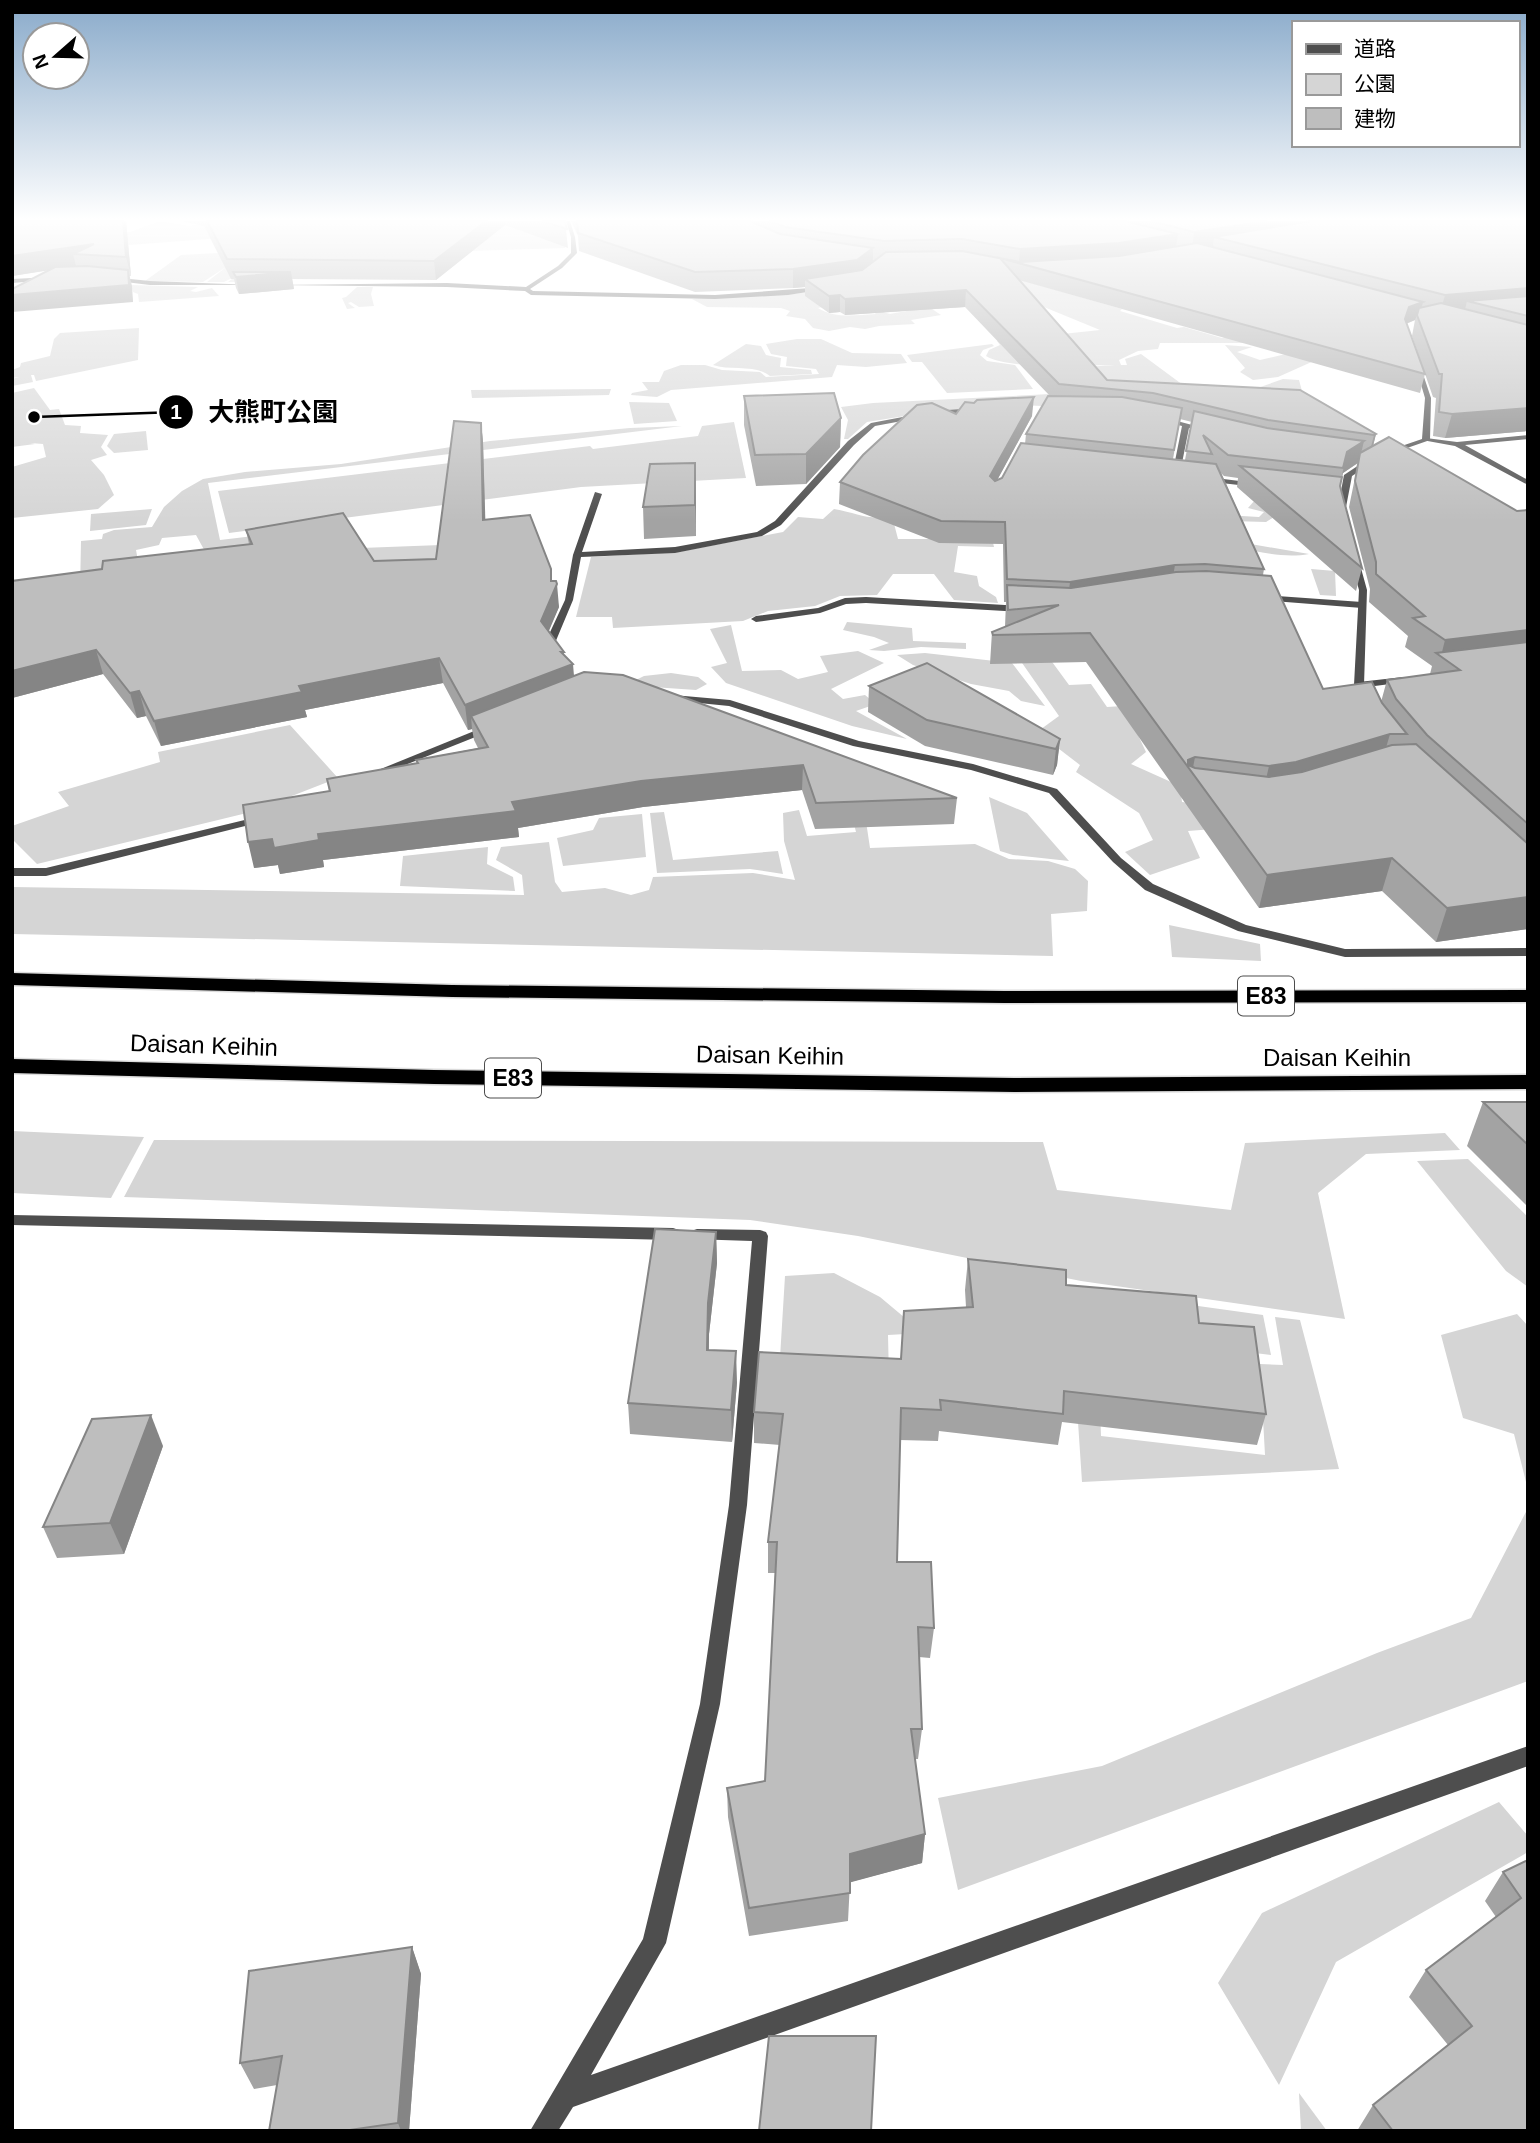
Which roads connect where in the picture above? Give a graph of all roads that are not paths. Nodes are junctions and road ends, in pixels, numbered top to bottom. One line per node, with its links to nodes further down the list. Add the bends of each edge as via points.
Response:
1 (1415, 361): 7 (street, via 1429,398)
2 (986, 410): 22 (street, via 873,424 778,523 759,534 675,550)
3 (1150, 416): 4 (street)
4 (1186, 425): 5 (street); 12 (street)
5 (1212, 431)
6 (1528, 438): 8 (street)
7 (1426, 440): 8 (street); 10 (street)
8 (1458, 444): 15 (street)
9 (1360, 457): 10 (street)
10 (1374, 459): 19 (street, via 1348,475)
11 (1162, 475): 12 (street)
12 (1176, 476): 13 (street)
13 (1189, 477)
14 (1202, 479): 16 (street)
15 (1528, 483)
16 (1267, 486)
17 (1332, 492): 19 (street)
18 (598, 494): 22 (street)
19 (1345, 494): 20 (street, via 1342,507)
20 (1348, 531)
21 (1354, 554): 24 (street)
22 (577, 555): 27 (street, via 569,600 550,643)
23 (1255, 597): 24 (street)
24 (1362, 605): 29 (street)
25 (1041, 610): 26 (street, via 866,600)
26 (756, 619)
27 (564, 662)
28 (1411, 679): 29 (street)
29 (1359, 685): 31 (street)
30 (664, 697): 36 (street, via 730,703 857,744 974,766 1053,791 1117,860 1149,887 1242,928 1345,953)
31 (1370, 709)
32 (497, 725): 33 (street)
33 (359, 780)
34 (271, 815): 35 (street, via 46,872)
35 (12, 872)
36 (1528, 952)
37 (12, 979): 38 (highway, E83, via 452,991)
38 (1528, 996)
39 (12, 1066): 40 (highway, Daisan Keihin / E83, via 1014,1085)
40 (1528, 1083)
41 (12, 1220): 43 (street, via 760,1236 738,1506 710,1704 654,1943)
42 (1528, 1756): 43 (street)
43 (565, 2097): 44 (street)
44 (543, 2131)

